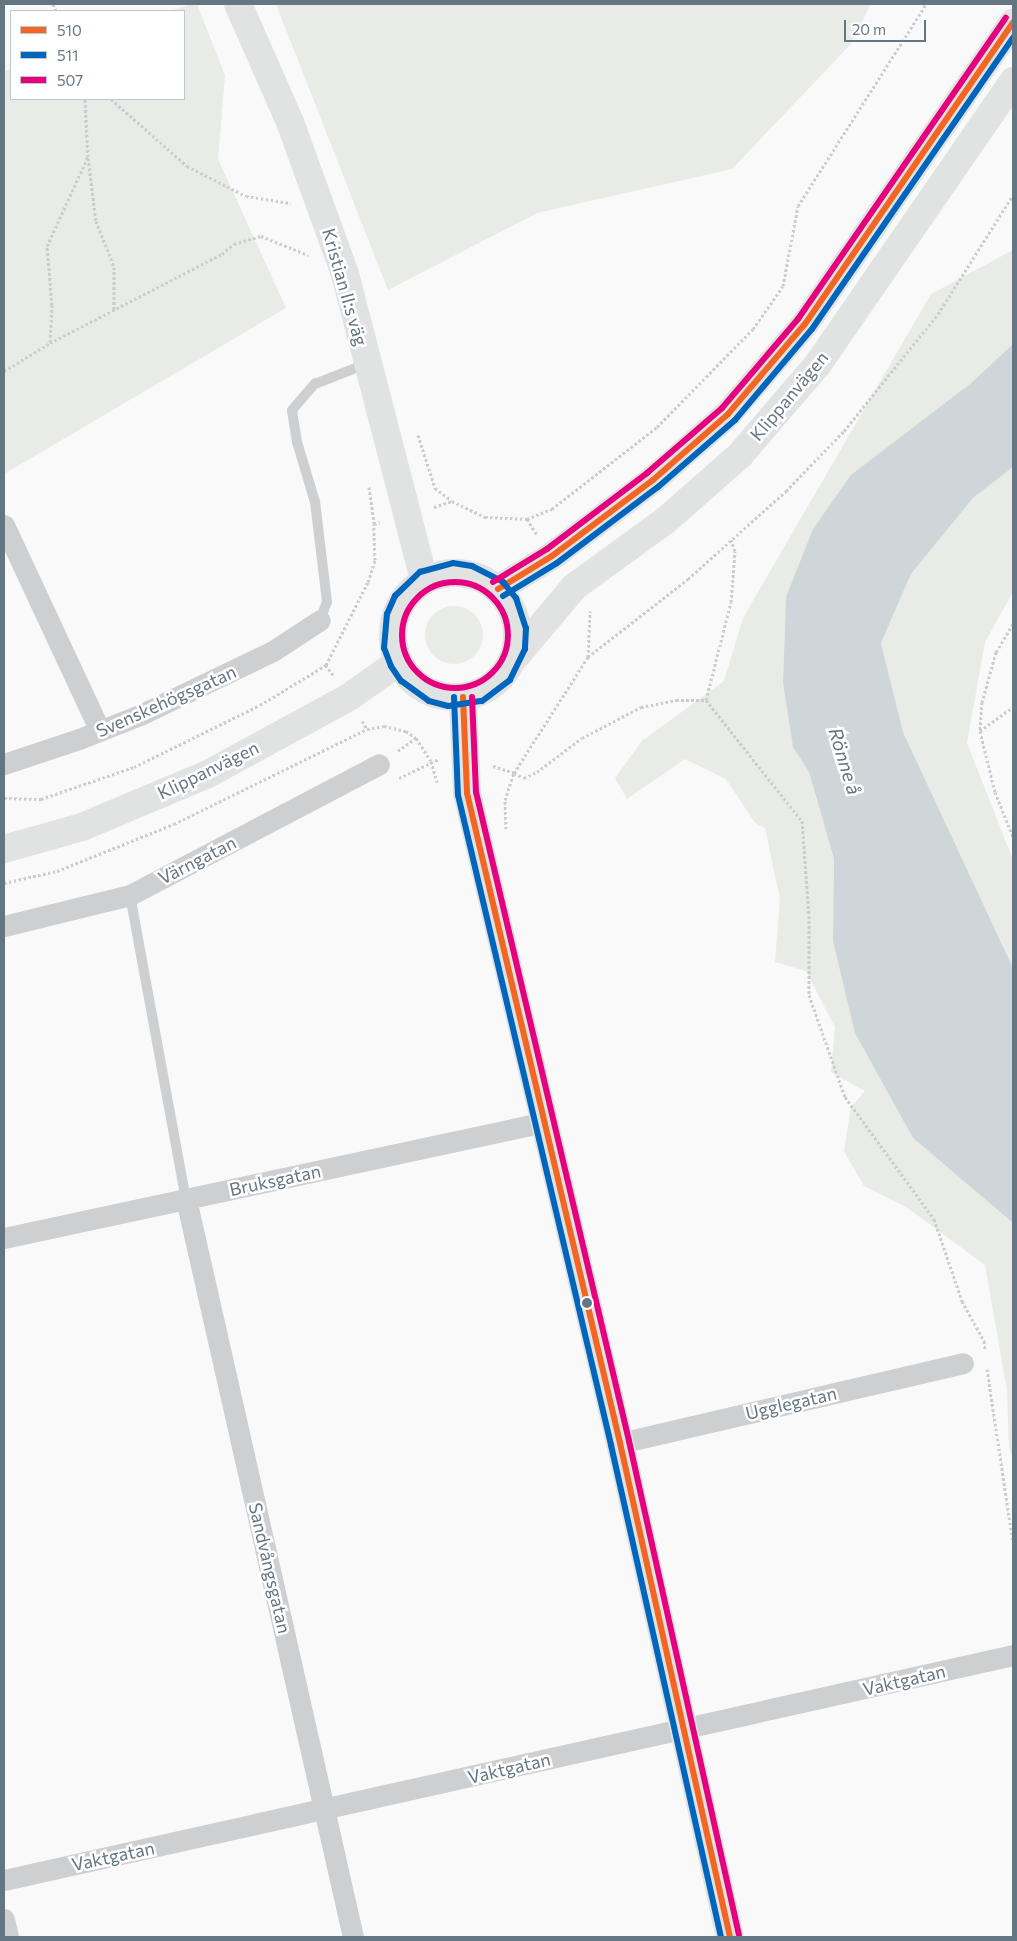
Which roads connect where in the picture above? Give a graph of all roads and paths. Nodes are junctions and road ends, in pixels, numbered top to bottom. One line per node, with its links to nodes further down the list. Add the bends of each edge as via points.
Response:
1 (238, 4): 14 (main road, Kristian II:s väg, via 290,122 345,274)
2 (926, 4): 17 (path, via 798,206 782,286 753,329 656,427 552,509)
3 (1013, 23): 22 (main road, Klippanvägen, via 805,324 728,414 653,480 552,556)
4 (1013, 82): 25 (main road, Klippanvägen, via 818,364 740,455 665,521 574,587)
5 (85, 100): 7 (path)
6 (112, 100): 9 (path, via 188,166 246,196 296,204)
7 (88, 157): 12 (path, via 96,221 114,267); 13 (path, via 47,246 52,305)
8 (1013, 195): 10 (path)
9 (293, 197)
10 (1012, 200): 20 (path, via 910,353 844,431 786,492)
11 (308, 248): 12 (path, via 311,256 261,236 234,244 222,254)
12 (114, 311): 13 (path)
13 (50, 343): 15 (path)
14 (366, 364): 21 (main road, Kristian II:s väg); 23 (lane, via 315,384 292,410 297,442 315,502 327,602)
15 (4, 371)
16 (369, 484): 18 (path)
17 (527, 519)
18 (374, 524)
19 (4, 525): 31 (street)
20 (731, 540): 29 (path, via 735,551 731,602); 37 (path, via 688,579 588,657)
21 (424, 580): 22 (main road, via 439,574 462,573 485,580); 26 (main road, Klippanvägen, via 412,590 395,616 393,647)
22 (498, 589): 25 (main road, via 508,601 517,630)
23 (320, 620): 31 (street, Svenskehögsgatan, via 272,651 215,680)
24 (1013, 624): 32 (path, via 996,652 982,702)
25 (512, 661): 28 (main road, Klippanvägen, via 492,685)
26 (399, 662): 28 (main road, Klippanvägen, via 407,675 432,693); 40 (main road, Klippanvägen, via 348,697 208,774 82,827)
27 (326, 665): 38 (path, via 260,705 134,767 41,799)
28 (463, 697): 33 (main road)
29 (706, 700): 37 (path, via 676,700 641,707 582,738 537,772 524,778); 46 (path, via 802,821 809,916 809,995 845,1097 934,1219 962,1302 984,1341)
30 (1013, 707): 32 (path)
31 (100, 731): 35 (street, Svenskehögsgatan)
32 (980, 731): 39 (path, via 995,792)
33 (464, 757): 34 (path); 37 (path); 43 (main road, via 467,793)
34 (432, 761)
35 (4, 764)
36 (379, 764): 41 (street, Värngatan)
37 (514, 773)
38 (4, 798)
39 (1013, 837)
40 (4, 849)
41 (130, 895): 42 (street, Värngatan); 44 (lane)
42 (4, 926)
43 (545, 1122): 44 (street, Bruksgatan); 49 (main road)
44 (186, 1199): 45 (street, Bruksgatan); 53 (street, Sandvångsgatan)
45 (4, 1238)
46 (986, 1357)
47 (963, 1363): 49 (street, Ugglegatan)
48 (987, 1367): 50 (path)
49 (620, 1443): 52 (main road)
50 (1013, 1543)
51 (1013, 1656): 52 (street, Vaktgatan)
52 (684, 1728): 53 (street, Vaktgatan); 58 (main road)
53 (325, 1810): 54 (street, Vaktgatan); 57 (street, Sandvångsgatan)
54 (4, 1880)
55 (4, 1919): 56 (street)
56 (8, 1937)
57 (353, 1937)
58 (730, 1937)

